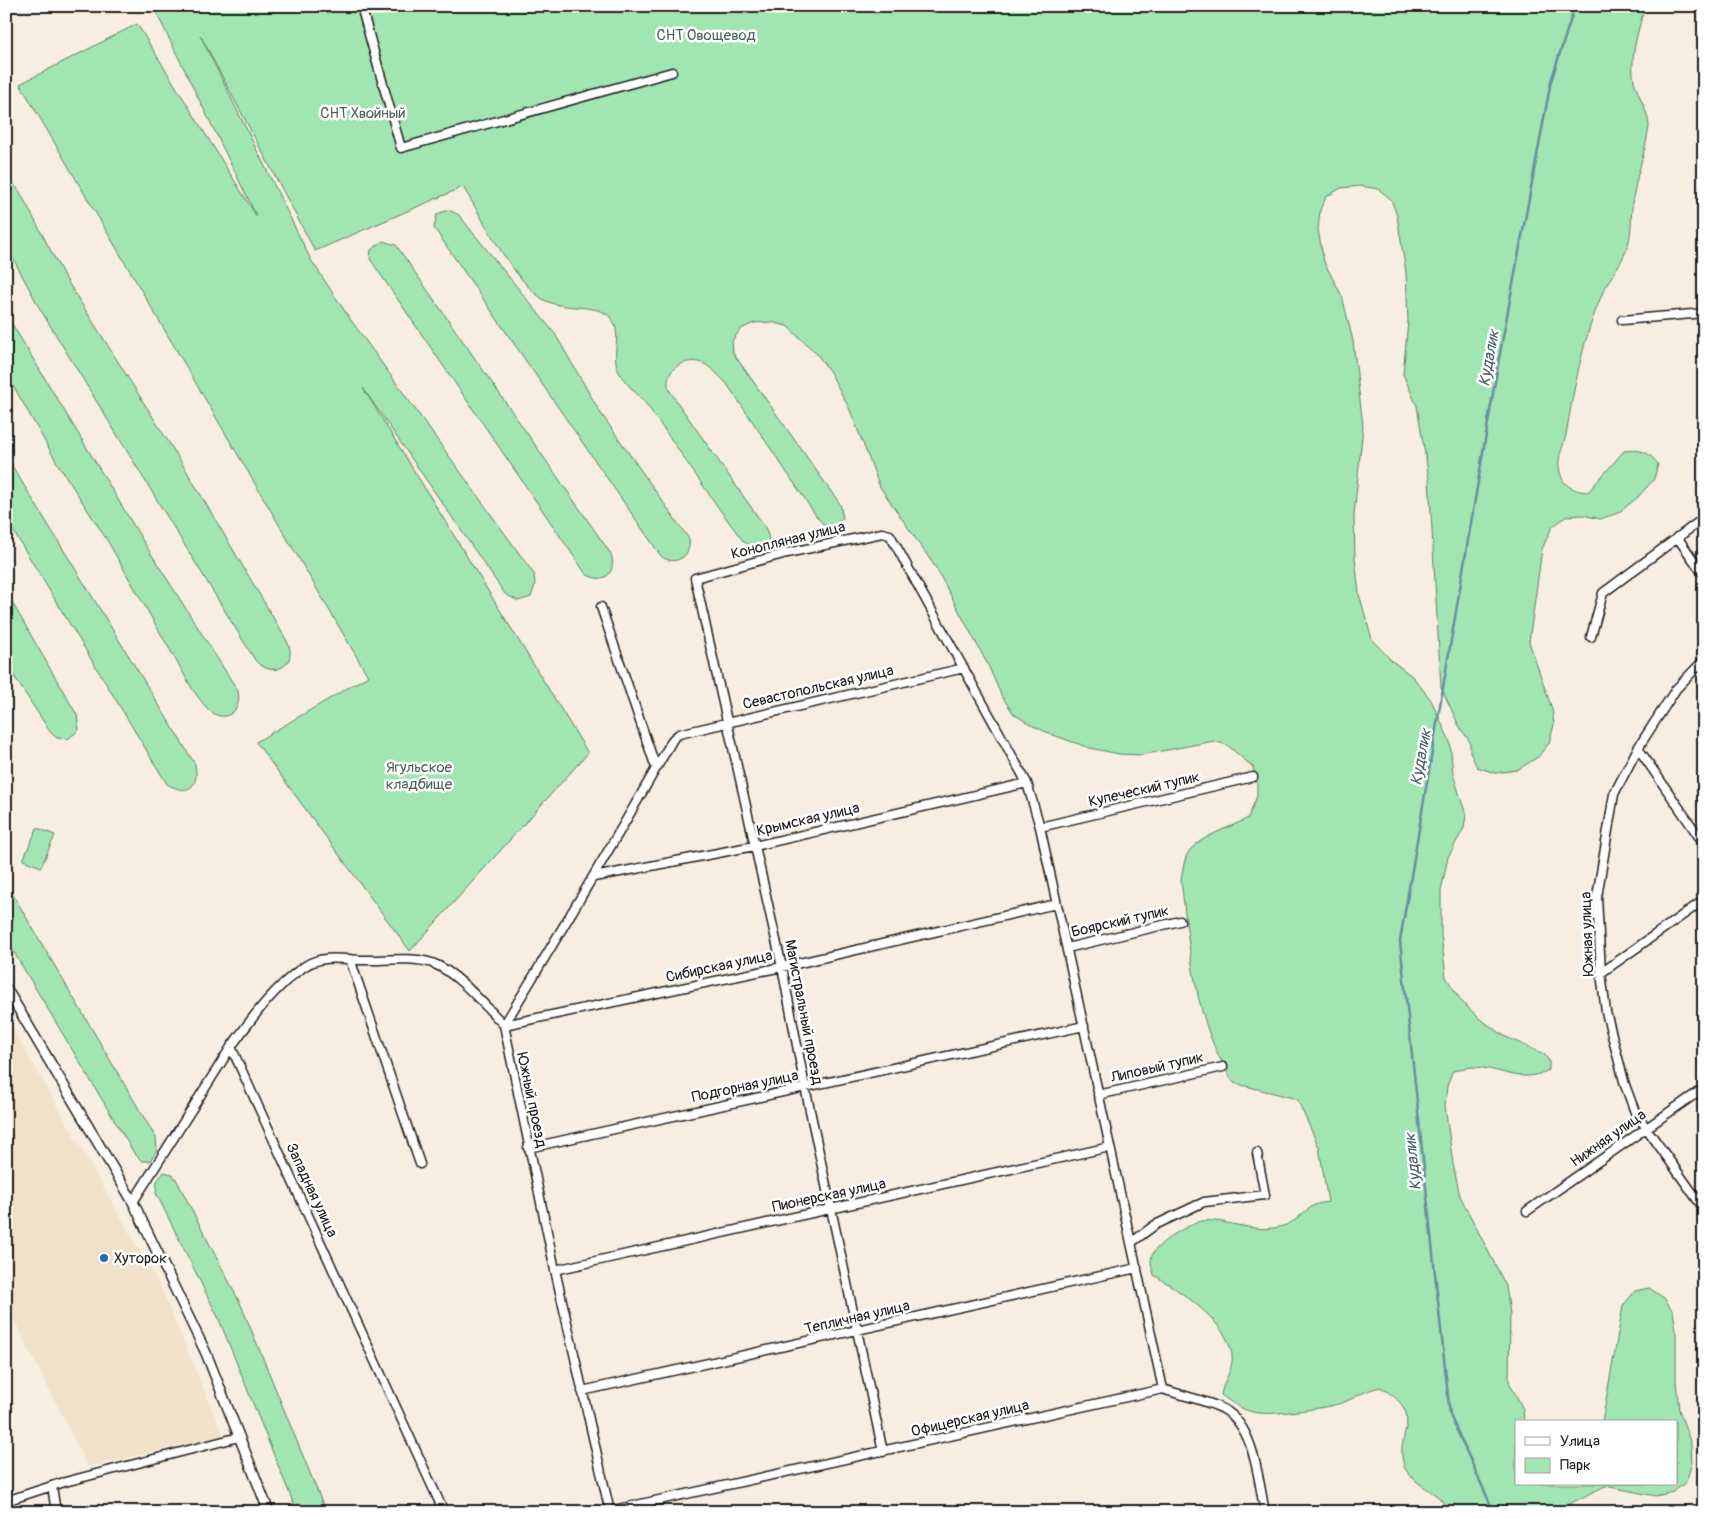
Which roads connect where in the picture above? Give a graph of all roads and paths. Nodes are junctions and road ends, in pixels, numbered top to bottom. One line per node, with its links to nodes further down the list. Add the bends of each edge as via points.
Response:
1 (361, 6): 2 (street, via 401,148)
2 (672, 72)
3 (6, 74): 4 (street)
4 (7, 78)
5 (1704, 313): 6 (street)
6 (1622, 320)
7 (1704, 518): 8 (street)
8 (1677, 537): 9 (street); 12 (street, via 1603,593)
9 (1704, 575)
10 (695, 578): 14 (street, Конопляная улица, via 787,553 872,534 888,534); 15 (street, Магистральный проезд)
11 (601, 607): 17 (street)
12 (1591, 637)
13 (1704, 660): 16 (street, Южная улица, via 1676,689)
14 (964, 668): 15 (street, Севастопольская улица); 19 (street)
15 (726, 722): 17 (street, Севастопольская улица, via 679,734); 22 (street, Магистральный проезд)
16 (1638, 748): 21 (street); 30 (street, Южная улица, via 1614,794 1598,887)
17 (656, 768): 23 (street)
18 (1253, 777): 20 (street, Купеческий тупик)
19 (1027, 783): 20 (street); 22 (street, Крымская улица)
20 (1040, 827): 25 (street)
21 (1704, 844)
22 (754, 846): 23 (street, Крымская улица); 29 (street, Магистральный проезд)
23 (594, 877): 32 (street)
24 (1704, 900): 30 (street)
25 (1056, 904): 27 (street); 29 (street, Сибирская улица)
26 (1180, 921): 27 (street, Боярский тупик)
27 (1067, 948): 33 (street)
28 (350, 959): 32 (street, via 432,963 449,973); 34 (street, via 320,959 305,966 260,1009); 43 (street)
29 (782, 966): 32 (street, Сибирская улица); 36 (street, Магистральный проезд)
30 (1601, 972): 39 (street, Южная улица, via 1606,1012 1625,1084 1635,1112)
31 (6, 988): 44 (street)
32 (504, 1024): 41 (street, Южный проезд)
33 (1084, 1026): 36 (street, Подгорная улица); 38 (street)
34 (231, 1046): 44 (street); 60 (street, Западная улица)
35 (1223, 1067): 38 (street, Липовый тупик)
36 (804, 1087): 41 (street, Подгорная улица); 45 (street, Магистральный проезд)
37 (1704, 1088): 39 (street, Нижняя улица)
38 (1098, 1094): 40 (street)
39 (1646, 1128): 46 (street, Южная улица); 47 (street, Нижняя улица)
40 (1110, 1147): 45 (street, Пионерская улица); 48 (street)
41 (528, 1148): 50 (street, Южный проезд)
42 (1258, 1153): 48 (street, via 1265,1195 1204,1202 1155,1225)
43 (420, 1164)
44 (133, 1202): 54 (street, via 206,1353)
45 (831, 1209): 50 (street, Пионерская улица); 51 (street, Магистральный проезд)
46 (1704, 1210)
47 (1527, 1211)
48 (1132, 1242): 49 (street)
49 (1137, 1268): 51 (street, Тепличная улица); 52 (street)
50 (555, 1270): 53 (street, Южный проезд)
51 (858, 1331): 53 (street, Тепличная улица); 55 (street, Магистральный проезд)
52 (1163, 1389): 55 (street, Офицерская улица); 62 (street, via 1224,1409 1234,1416 1248,1435)
53 (582, 1391): 61 (street, Южный проезд)
54 (239, 1437): 56 (street); 59 (street)
55 (882, 1452): 61 (street, Офицерская улица)
56 (52, 1486): 57 (street); 58 (street)
57 (6, 1501)
58 (56, 1512)
59 (269, 1512)
60 (444, 1512)
61 (610, 1512)
62 (1265, 1512)

